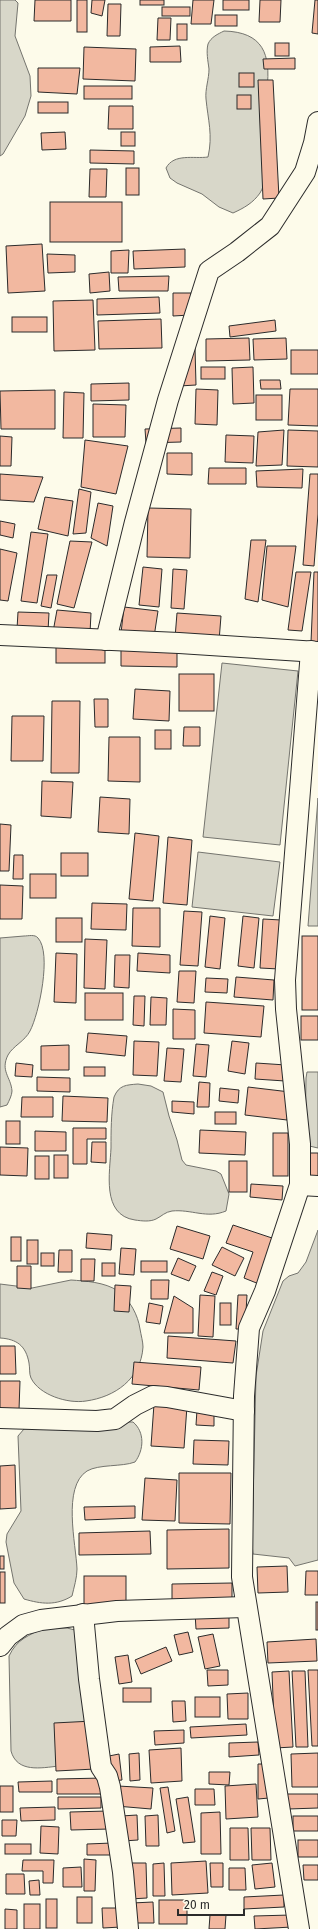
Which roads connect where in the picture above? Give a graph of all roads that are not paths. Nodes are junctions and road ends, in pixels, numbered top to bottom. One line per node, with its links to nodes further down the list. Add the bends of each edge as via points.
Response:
1 (318, 122): 3 (street, via 305,172 270,226 209,271 168,400)
2 (0, 635): 3 (street)
3 (106, 640): 4 (street)
4 (314, 651): 5 (street, via 285,980 300,1144)
5 (309, 1186): 6 (street, via 249,1328)
6 (244, 1412): 7 (street, via 152,1396 115,1419 97,1421); 8 (street, via 242,1577)
7 (0, 1418)
8 (245, 1607): 9 (street); 12 (street)
9 (83, 1614): 10 (street, via 23,1625); 11 (street, via 101,1767 107,1776 111,1795 123,1872)
10 (0, 1646)
11 (128, 1929)
12 (299, 1929)

